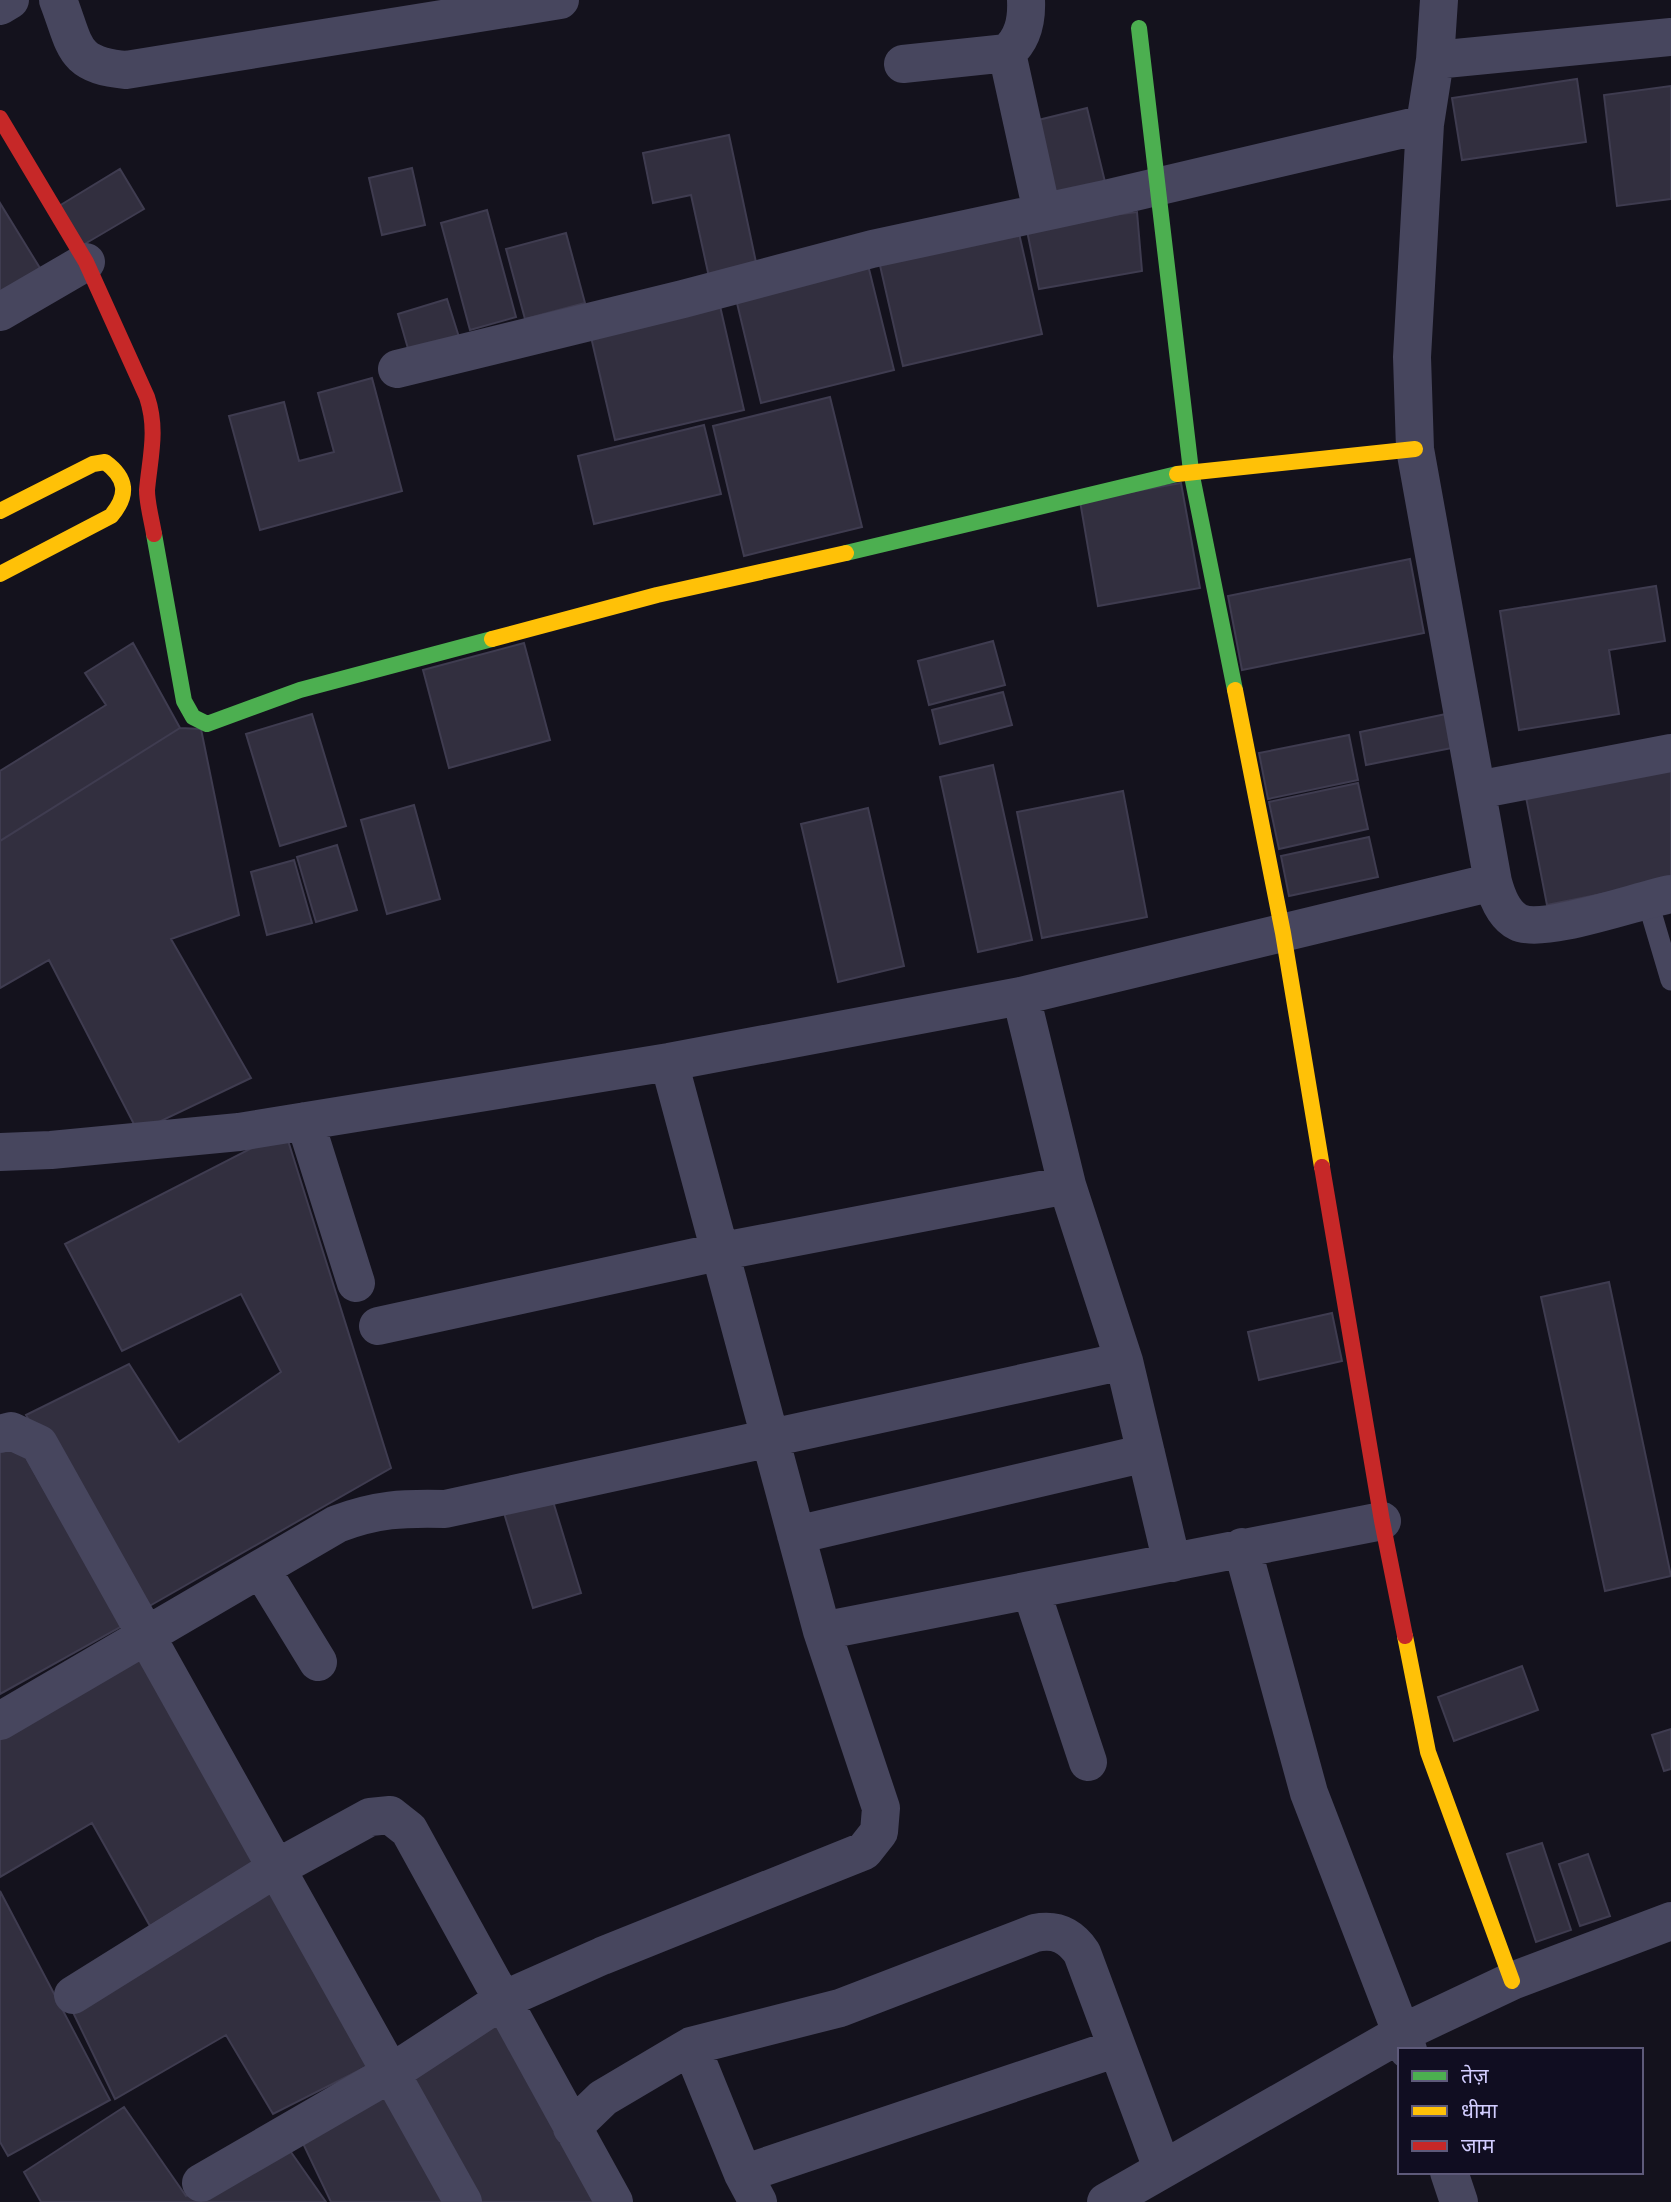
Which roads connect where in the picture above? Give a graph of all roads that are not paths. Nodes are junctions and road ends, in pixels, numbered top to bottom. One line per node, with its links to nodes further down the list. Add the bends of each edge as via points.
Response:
1 (10, 0): 6 (street)
2 (58, 0): 3 (street, via 79,53 98,67 126,70)
3 (560, 0)
4 (1026, 0): 9 (street, via 1027,22)
5 (1439, 0): 10 (street)
6 (0, 6)
7 (1139, 28): 14 (street)
8 (1671, 37): 10 (street)
9 (1007, 53): 11 (street); 15 (street)
10 (1436, 60): 13 (street)
11 (903, 64)
12 (0, 118): 16 (street)
13 (1425, 124): 14 (street); 19 (street, via 1412,357)
14 (1160, 186): 15 (street); 20 (street)
15 (1042, 212): 18 (street, via 872,249)
16 (86, 262): 17 (street); 21 (street, via 153,415 154,447)
17 (0, 312)
18 (397, 369)
19 (1415, 449): 20 (street); 25 (street)
20 (1191, 471): 21 (street, via 657,595 300,690 207,724 193,717 184,701); 28 (street)
21 (136, 494): 22 (street, via 105,462); 23 (street, via 111,516)
22 (0, 511)
23 (0, 574)
24 (1671, 753): 25 (street)
25 (1477, 790): 26 (street)
26 (1493, 883): 27 (street, via 1499,903 1518,922 1541,927); 28 (street)
27 (1659, 896): 29 (lane)
28 (1283, 933): 30 (street); 42 (street)
29 (1671, 980)
30 (1021, 996): 31 (street); 34 (street)
31 (669, 1062): 32 (street); 35 (street)
32 (305, 1121): 33 (street, via 239,1132); 36 (street)
33 (0, 1152)
34 (1067, 1185): 35 (street); 38 (street)
35 (718, 1252): 37 (street); 40 (street)
36 (356, 1283)
37 (378, 1326)
38 (1124, 1361): 40 (street); 41 (street)
39 (0, 1434): 49 (street, via 12,1431 39,1444)
40 (770, 1439): 43 (street); 46 (street, via 445,1509 370,1511 337,1524)
41 (1146, 1453): 43 (street); 45 (street)
42 (1382, 1521): 44 (street); 55 (street, via 1428,1752)
43 (796, 1535): 48 (street)
44 (1242, 1547): 45 (street); 58 (street, via 1309,1793)
45 (1172, 1563): 47 (street)
46 (261, 1569): 49 (street); 50 (street)
47 (1031, 1590): 48 (street); 52 (street)
48 (822, 1630): 57 (street, via 881,1808 879,1832 864,1852)
49 (146, 1636): 51 (street); 53 (street)
50 (318, 1662)
51 (0, 1721)
52 (1088, 1762)
53 (275, 1869): 56 (street); 57 (street, via 370,1817 390,1815 409,1830); 61 (street)
54 (1671, 1921): 55 (street)
55 (1512, 1981): 58 (street)
56 (73, 1995)
57 (501, 2001): 61 (street); 62 (street)
58 (1405, 2041): 63 (street)
59 (691, 2046): 60 (street, via 840,2008 1051,1930 1074,1941 1083,1953); 62 (street, via 603,2098); 66 (street)
60 (1117, 2048): 63 (street); 66 (street)
61 (391, 2073): 65 (street); 67 (street)
62 (572, 2128): 68 (street)
63 (1162, 2168): 69 (street)
64 (1450, 2174): 70 (street)
65 (201, 2183)
66 (751, 2188)
67 (463, 2202)
68 (614, 2202)
69 (1106, 2202)
70 (1459, 2202)

